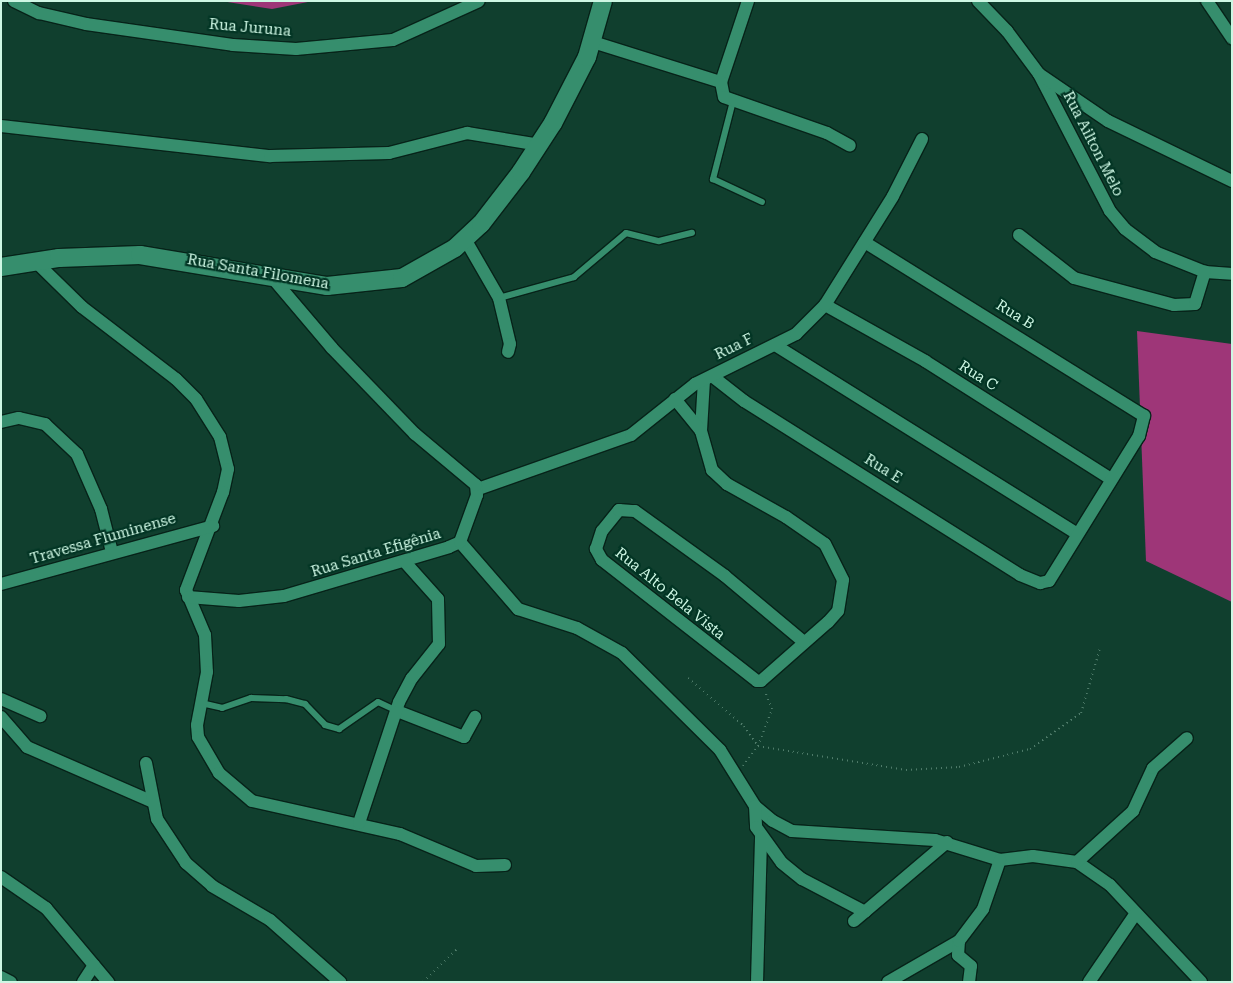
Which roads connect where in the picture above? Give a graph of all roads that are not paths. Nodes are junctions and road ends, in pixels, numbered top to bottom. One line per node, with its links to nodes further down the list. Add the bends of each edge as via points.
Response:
1 (14, 1): 2 (street, Rua Juruna, via 39,13 86,24 233,45 296,48 393,40)
2 (479, 1)
3 (603, 1): 8 (main road, Rua Santa Filomena)
4 (748, 1): 10 (street)
5 (978, 1): 9 (street, Rua Ailton Melo, via 1007,31)
6 (1207, 1): 7 (street)
7 (1232, 38)
8 (593, 42): 10 (street); 14 (main road, Rua Santa Filomena)
9 (1039, 74): 16 (street, via 1108,121); 24 (street, Rua Ailton Melo, via 1110,211 1125,229 1155,252)
10 (722, 82): 11 (street, via 724,97)
11 (733, 101): 15 (street, via 819,130); 17 (lane, via 713,179)
12 (1, 126): 14 (street, via 270,156 389,153 468,133)
13 (922, 139): 21 (street, Rua F)
14 (540, 144): 20 (main road, Rua Santa Filomena, via 481,224)
15 (850, 146)
16 (1232, 181)
17 (762, 202)
18 (692, 233): 27 (lane, via 659,242 626,233 574,277)
19 (1019, 235): 24 (street, via 1074,278 1174,305 1195,304)
20 (465, 239): 26 (main road, Rua Santa Filomena, via 429,266 378,283 327,286); 27 (street)
21 (865, 242): 28 (street, Rua F); 35 (street, Rua B, via 1126,403 1145,419 1139,436)
22 (34, 260): 23 (main road, Rua Santa Filomena); 26 (main road, Rua Santa Filomena, via 140,255); 37 (street, via 82,307 153,358 196,399 209,418 220,437 228,469)
23 (1, 267)
24 (1205, 272): 25 (street, Rua Ailton Melo)
25 (1232, 274)
26 (271, 276): 36 (street, via 332,348 415,434)
27 (499, 298): 30 (street, via 510,344)
28 (825, 305): 29 (street, Rua F, via 796,334); 35 (street, Rua C, via 925,361)
29 (775, 345): 31 (street, Rua F); 38 (street)
30 (508, 352)
31 (708, 378): 32 (street, Rua F); 34 (street); 38 (street, Rua E, via 1020,575 1040,584 1054,574)
32 (674, 399): 34 (street); 36 (street, Rua F, via 631,435)
33 (1, 422): 40 (street, via 19,418 45,424 77,454 101,509)
34 (701, 431): 44 (street, via 707,458 717,476 810,532 835,559 844,591 838,611)
35 (1111, 479): 38 (street)
36 (478, 490): 39 (street, Rua Santa Efigênia)
37 (213, 526): 40 (street, Travessa Fluminense); 43 (street, via 187,586)
38 (1077, 534)
39 (460, 542): 41 (street, Rua Santa Efigênia); 54 (street, via 518,609 578,628 622,653 720,750 738,774)
40 (112, 552): 42 (street, Travessa Fluminense)
41 (404, 561): 43 (street, Rua Santa Efigênia, via 284,596 239,601); 47 (street, via 438,599 439,644 412,678)
42 (1, 584)
43 (188, 597): 46 (street, via 205,635 207,672)
44 (804, 642): 44 (street, Rua Alto Bela Vista, via 761,680 752,680 602,560 596,542 618,510 628,508 649,519)
45 (1, 699): 48 (street)
46 (202, 703): 47 (lane, via 222,708 251,698 286,699 305,704 325,725 339,729 378,702); 55 (street, via 196,726 201,745 219,773 241,795 265,805)
47 (397, 711): 50 (street, via 464,737); 55 (street)
48 (40, 716)
49 (1, 717): 53 (street, via 27,747)
50 (475, 717)
51 (1187, 738): 59 (street, via 1153,768 1133,810)
52 (146, 763): 53 (street)
53 (153, 802): 71 (street, via 169,841 198,875 270,920)
54 (755, 806): 56 (street); 57 (street, via 792,830)
55 (359, 823): 60 (street, via 415,840 476,866)
56 (761, 836): 62 (street, via 793,873); 72 (street)
57 (941, 841): 58 (street); 62 (street)
58 (1000, 860): 59 (street, via 1033,856); 65 (street, via 983,909)
59 (1076, 862): 63 (street, via 1110,885)
60 (505, 865)
61 (1, 877): 66 (street, via 46,908)
62 (865, 912): 64 (street)
63 (1136, 913): 75 (street); 76 (street)
64 (854, 921)
65 (959, 941): 73 (street); 74 (street, via 958,955 971,966)
66 (94, 965): 69 (street); 70 (street)
67 (1, 977): 68 (street)
68 (11, 982)
69 (83, 982)
70 (108, 982)
71 (340, 982)
72 (758, 982)
73 (888, 982)
74 (969, 982)
75 (1089, 982)
76 (1201, 982)

